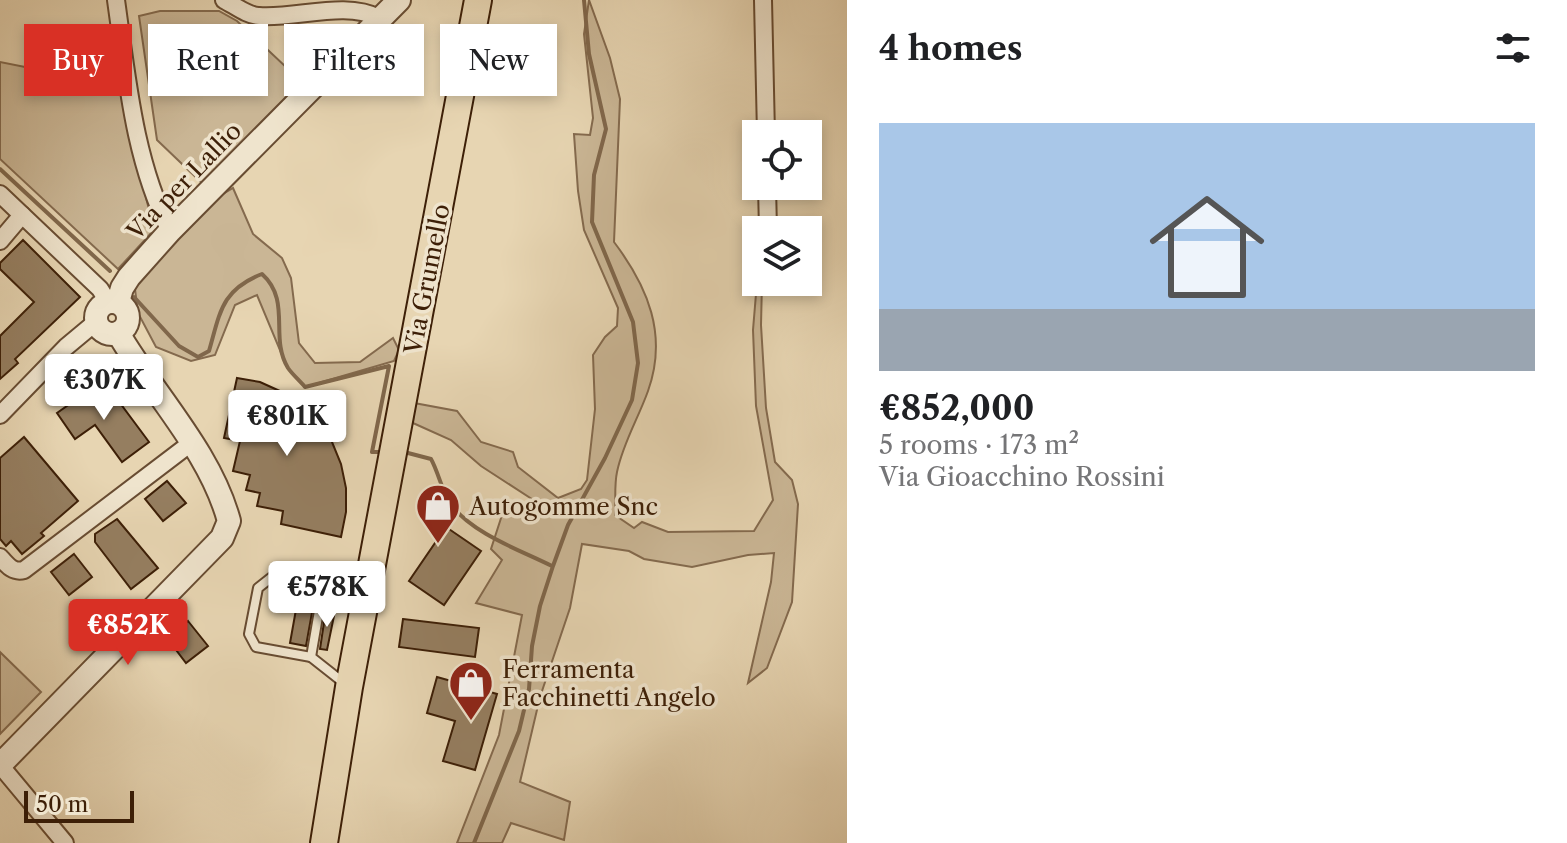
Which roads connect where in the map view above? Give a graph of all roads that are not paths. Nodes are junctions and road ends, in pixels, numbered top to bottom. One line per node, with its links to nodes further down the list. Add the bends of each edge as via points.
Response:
1 (116, 0): 10 (street, via 139,138 150,185)
2 (224, 0): 6 (street, via 256,17 357,9)
3 (399, 0): 6 (street, Via per Lallio)
4 (478, 0): 19 (main road, Via Grumello)
5 (763, 0): 7 (street)
6 (379, 18): 10 (street, Via per Lallio)
7 (766, 120)
8 (0, 194): 9 (street)
9 (22, 215): 11 (street); 12 (street)
10 (170, 231): 12 (street, Via per Lallio)
11 (0, 241)
12 (113, 302): 13 (street, via 98,310); 14 (street, via 129,318)
13 (96, 322): 14 (street, via 104,333); 15 (street)
14 (118, 333): 16 (street)
15 (0, 415)
16 (191, 443): 17 (street, via 24,570 11,569); 22 (street, via 226,510 229,521 222,538)
17 (0, 557)
18 (324, 582): 19 (lane); 20 (lane); 20 (lane, via 277,573 258,588 249,634 256,647)
19 (369, 589): 21 (main road, Via Grumello)
20 (311, 657): 21 (lane)
21 (349, 687): 24 (main road, Via Grumello)
22 (0, 765): 23 (street)
23 (65, 843)
24 (324, 843)

